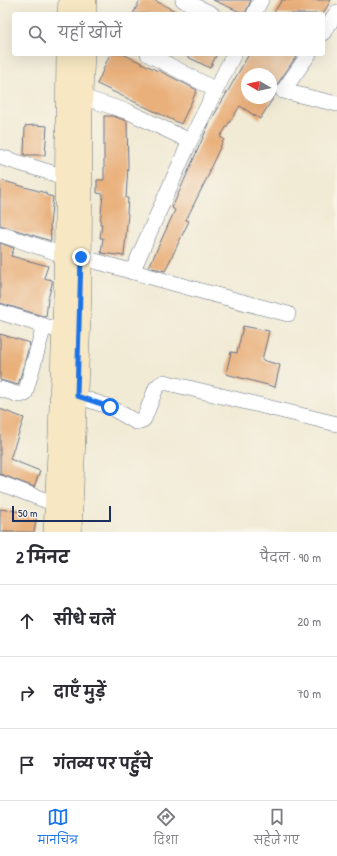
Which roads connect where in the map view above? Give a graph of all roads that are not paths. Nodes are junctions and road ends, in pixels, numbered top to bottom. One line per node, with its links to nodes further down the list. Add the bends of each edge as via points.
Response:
1 (69, 0): 5 (main road)
2 (86, 0): 6 (main road)
3 (183, 0): 7 (street)
4 (261, 0): 8 (street)
5 (68, 12)
6 (86, 12)
7 (208, 12)
8 (255, 12)
9 (337, 12): 10 (street)
10 (325, 30)
11 (67, 56): 17 (main road)
12 (84, 56): 17 (main road)
13 (152, 56): 16 (street)
14 (233, 56): 16 (street)
15 (308, 56): 18 (street, via 283,91)
16 (216, 90): 19 (street)
17 (74, 94): 19 (street, via 129,112); 21 (main road); 23 (main road)
18 (337, 104)
19 (190, 141): 24 (street)
20 (0, 157): 21 (street)
21 (65, 177): 23 (main road)
22 (0, 234): 23 (street)
23 (73, 256): 24 (street); 27 (main road); 29 (main road)
24 (132, 272): 26 (street)
25 (0, 312): 27 (street)
26 (288, 314)
27 (53, 329): 28 (street, via 25,394); 32 (main road, via 59,433)
28 (0, 389)
29 (77, 396): 30 (street, via 110,407 140,422 144,419 156,388 164,382); 34 (main road)
30 (337, 424)
31 (0, 483): 32 (street)
32 (55, 504): 33 (main road)
33 (54, 532)
34 (71, 532)

